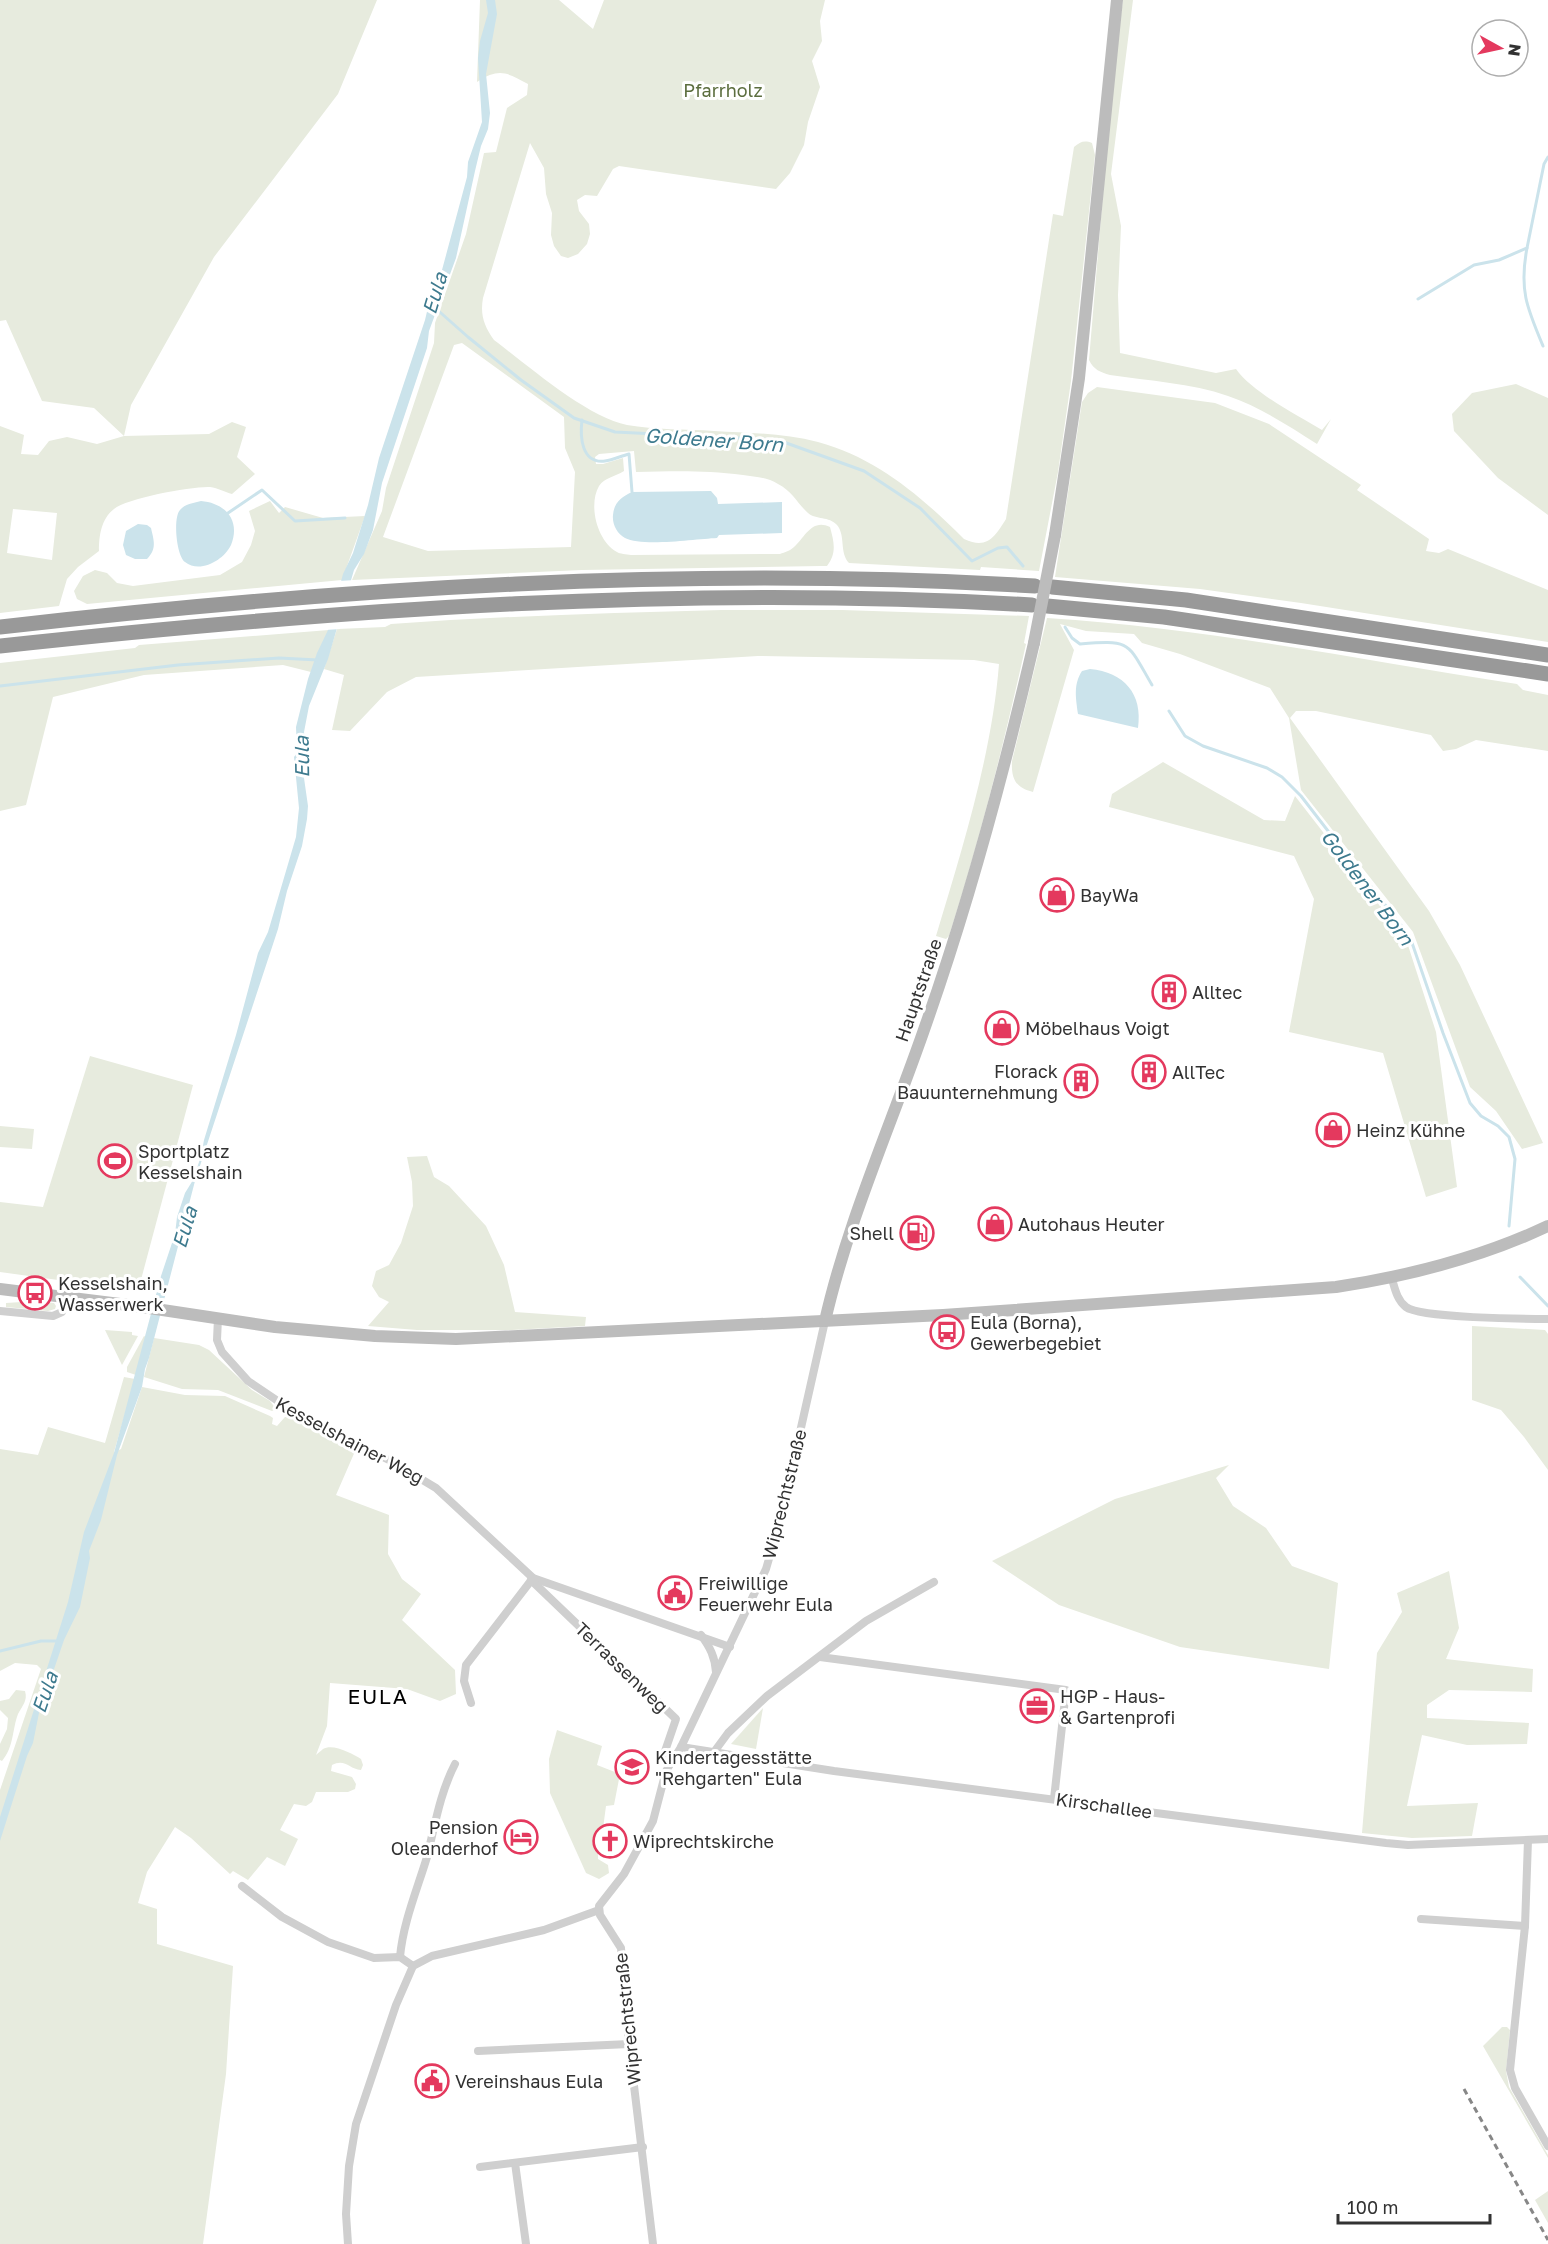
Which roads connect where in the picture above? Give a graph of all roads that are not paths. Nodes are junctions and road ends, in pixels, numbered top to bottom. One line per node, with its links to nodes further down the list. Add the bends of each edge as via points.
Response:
1 (1117, 0): 15 (main road, Hauptstraße, bridge, via 1080,366 1055,535 1034,643 971,883 926,1024 856,1217)
2 (1035, 586): 4 (highway, via 842,578 582,582 188,607)
3 (1052, 587): 6 (highway, via 1197,602)
4 (0, 627)
5 (0, 646): 7 (highway, via 380,612 600,601 800,597 936,600 1164,617)
6 (1548, 655)
7 (1548, 674)
8 (1548, 1226): 9 (main road, via 1470,1257)
9 (1392, 1279): 14 (street, via 1399,1300 1408,1309); 15 (main road, via 1262,1294)
10 (0, 1289): 11 (main road)
11 (67, 1296): 12 (street, via 63,1312 53,1316); 13 (main road)
12 (0, 1311)
13 (218, 1318): 15 (main road, via 322,1332 456,1339); 17 (street, Kesselshainer Weg, via 217,1340 222,1352 248,1381 309,1422 391,1461 436,1488)
14 (1548, 1319)
15 (825, 1321): 16 (street, Hauptstraße)
16 (821, 1344): 20 (street, Wiprechtstraße, via 766,1569)
17 (532, 1579): 19 (street, Kesselshainer Weg); 23 (street, via 466,1665 464,1681); 26 (street, Terrassenweg, via 676,1719 663,1757)
18 (934, 1582): 21 (street, via 866,1621)
19 (701, 1635): 20 (street, Kesselshainer Weg); 22 (street, via 713,1654)
20 (730, 1647): 22 (street, Wiprechtstraße)
21 (820, 1657): 25 (street, via 767,1696); 28 (street, via 1066,1690)
22 (717, 1675): 24 (street, Wiprechtstraße)
23 (471, 1703)
24 (681, 1747): 25 (street, Kirschallee); 26 (street, Wiprechtstraße)
25 (714, 1752): 28 (street, Kirschallee)
26 (672, 1760): 32 (street, Wiprechtstraße, via 653,1821)
27 (454, 1764): 35 (street, via 445,1783)
28 (1054, 1799): 30 (street, Kirschallee, via 1408,1845)
29 (1548, 1839): 30 (street, Kirschallee)
30 (1528, 1840): 34 (street)
31 (242, 1886): 35 (street, via 282,1917 328,1942 374,1958)
32 (599, 1910): 36 (street, via 544,1930 432,1956); 37 (street, Wiprechtstraße, via 621,1948)
33 (1421, 1919): 34 (street)
34 (1525, 1926): 39 (street, via 1510,2070 1515,2088)
35 (400, 1957): 36 (street)
36 (413, 1966): 43 (street, via 356,2124 349,2166)
37 (629, 2044): 38 (street); 40 (street, Wiprechtstraße)
38 (478, 2051)
39 (1548, 2146)
40 (643, 2148): 41 (street); 45 (street, Wiprechtstraße)
41 (516, 2163): 42 (street); 44 (street)
42 (480, 2167)
43 (348, 2244)
44 (526, 2244)
45 (653, 2244)

